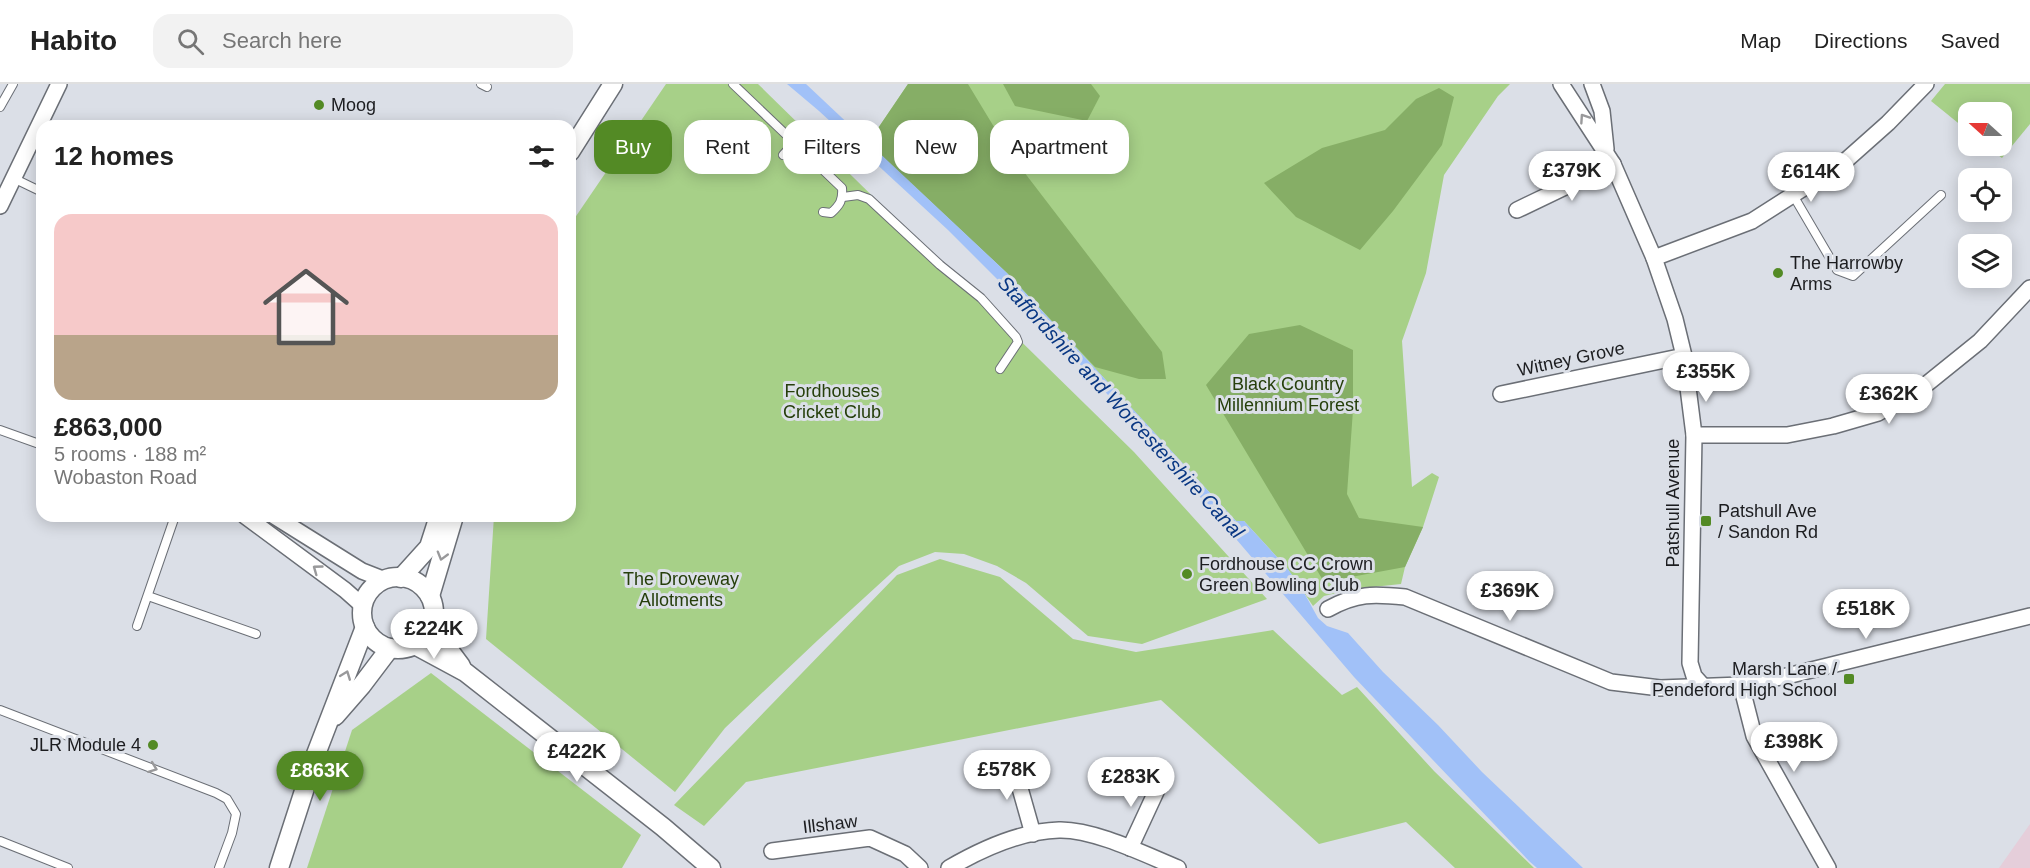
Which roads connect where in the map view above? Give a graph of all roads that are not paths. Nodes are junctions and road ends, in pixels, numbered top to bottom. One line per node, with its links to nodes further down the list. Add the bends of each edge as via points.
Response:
1 (13, 84): 8 (lane)
2 (59, 84): 9 (street)
3 (613, 84): 12 (street)
4 (733, 84): 11 (lane)
5 (1561, 84): 13 (street, Patshull Avenue, one-way to 5)
6 (1592, 84): 13 (street, Patshull Avenue, via 1602,111)
7 (1926, 84): 17 (street, via 1843,163)
8 (0, 107)
9 (41, 120)
10 (36, 131): 15 (street)
11 (783, 132)
12 (576, 143)
13 (1610, 158): 21 (street); 23 (street, Patshull Avenue)
14 (827, 174): 19 (lane, via 842,188)
15 (13, 178): 16 (lane); 20 (street)
16 (36, 189)
17 (1793, 195): 18 (lane, via 1837,270 1853,276); 23 (street, via 1752,221)
18 (1941, 195)
19 (843, 197): 22 (lane, via 831,213); 26 (lane, via 858,195 869,199 981,298 1018,342)
20 (0, 206)
21 (1517, 210)
22 (823, 212)
23 (1654, 258): 25 (street, Patshull Avenue)
24 (2030, 288): 29 (street, via 1980,341 1923,387 1878,412 1787,435)
25 (1684, 356): 27 (street, Witney Grove); 29 (street, Patshull Avenue)
26 (1000, 369)
27 (1501, 394)
28 (0, 430): 30 (lane)
29 (1694, 435): 50 (street, Patshull Avenue, via 1689,645 1694,676)
30 (36, 443)
31 (173, 522): 37 (lane)
32 (253, 522): 39 (street, one-way to 32)
33 (284, 522): 36 (street, via 362,571)
34 (437, 522): 36 (street, via 429,547)
35 (452, 522): 38 (street, one-way to 38)
36 (393, 579): 38 (street, via 417,583); 39 (street, via 370,591)
37 (148, 596): 42 (lane); 45 (lane)
38 (430, 596): 44 (street)
39 (363, 606): 43 (street)
40 (1328, 609): 50 (street, via 1347,599 1373,594 1405,597 1611,682 1660,688)
41 (2030, 616): 49 (street)
42 (137, 626)
43 (365, 627): 47 (street, via 375,641); 52 (street, one-way to 43)
44 (432, 627): 46 (street); 48 (street)
45 (256, 634)
46 (415, 645): 47 (street); 48 (street)
47 (390, 648): 52 (street)
48 (465, 672): 62 (street)
49 (1741, 685): 50 (street); 66 (street, via 1754,736)
50 (1703, 686)
51 (0, 710): 60 (lane, one-way to 60, via 227,799 236,814)
52 (328, 724): 61 (street)
53 (1012, 760): 55 (street)
54 (1161, 781): 57 (street)
55 (1033, 834): 57 (street, via 1060,830); 64 (street, via 977,852)
56 (0, 841): 59 (lane)
57 (1130, 848): 65 (street)
58 (772, 851): 63 (street, Illshaw, via 870,838 905,854)
59 (68, 868)
60 (219, 868)
61 (279, 868)
62 (711, 868)
63 (920, 868)
64 (949, 868)
65 (1178, 868)
66 (1828, 868)

